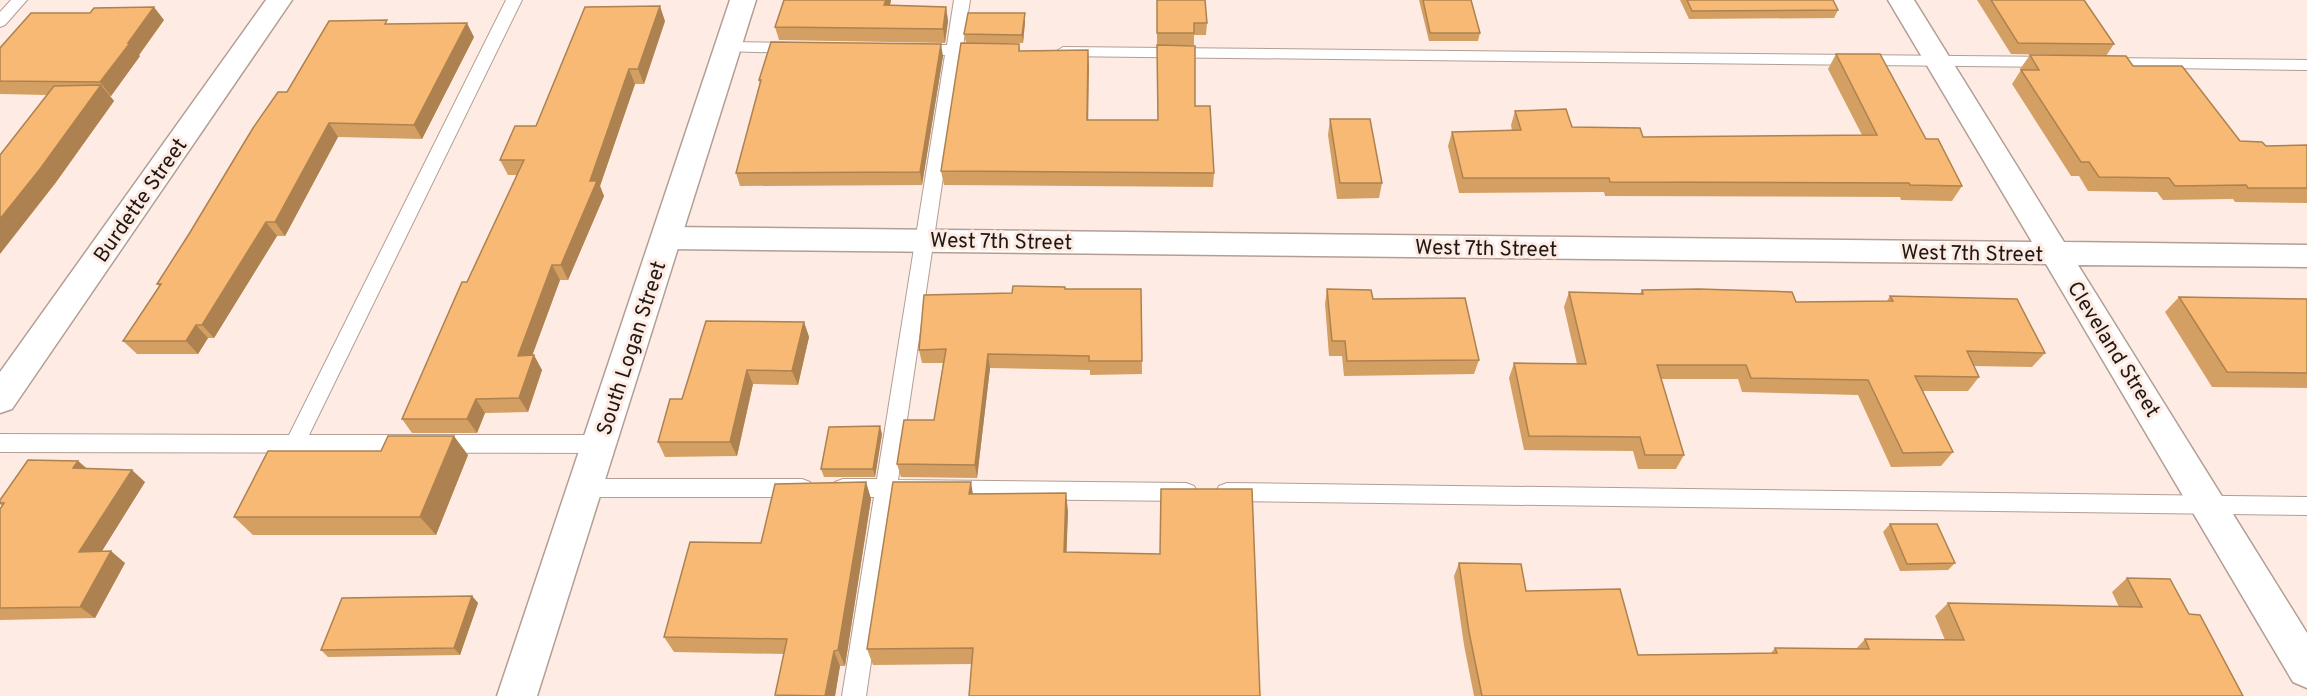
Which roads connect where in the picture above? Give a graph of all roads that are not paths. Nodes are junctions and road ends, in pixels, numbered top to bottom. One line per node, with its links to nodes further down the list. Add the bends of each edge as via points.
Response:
1 (19, 0): 7 (lane)
2 (279, 0): 22 (street, Burdette Street)
3 (514, 0): 25 (lane)
4 (743, 0): 8 (street, South Logan Street)
5 (962, 0): 11 (lane)
6 (1901, 0): 14 (street, Cleveland Street)
7 (0, 22)
8 (728, 47): 9 (lane); 18 (street, South Logan Street)
9 (810, 48)
10 (905, 50): 11 (lane)
11 (952, 50): 12 (lane); 19 (lane)
12 (1000, 51)
13 (1047, 51): 14 (lane)
14 (1939, 62): 15 (lane); 20 (street, Cleveland Street)
15 (2069, 63)
16 (2093, 63): 17 (lane)
17 (2307, 65)
18 (666, 238): 19 (street, West 7th Street); 24 (street, South Logan Street)
19 (924, 240): 20 (street, West 7th Street); 27 (lane)
20 (2055, 254): 21 (street, West 7th Street); 28 (street, Cleveland Street)
21 (2307, 256)
22 (0, 399)
23 (0, 443): 25 (lane)
24 (600, 444): 25 (lane); 26 (street, South Logan Street)
25 (294, 445)
26 (585, 488): 27 (lane); 31 (street, South Logan Street)
27 (886, 488): 28 (lane); 32 (lane)
28 (2208, 504): 29 (lane); 30 (street, Cleveland Street)
29 (2307, 506)
30 (2307, 669)
31 (517, 696)
32 (854, 696)

